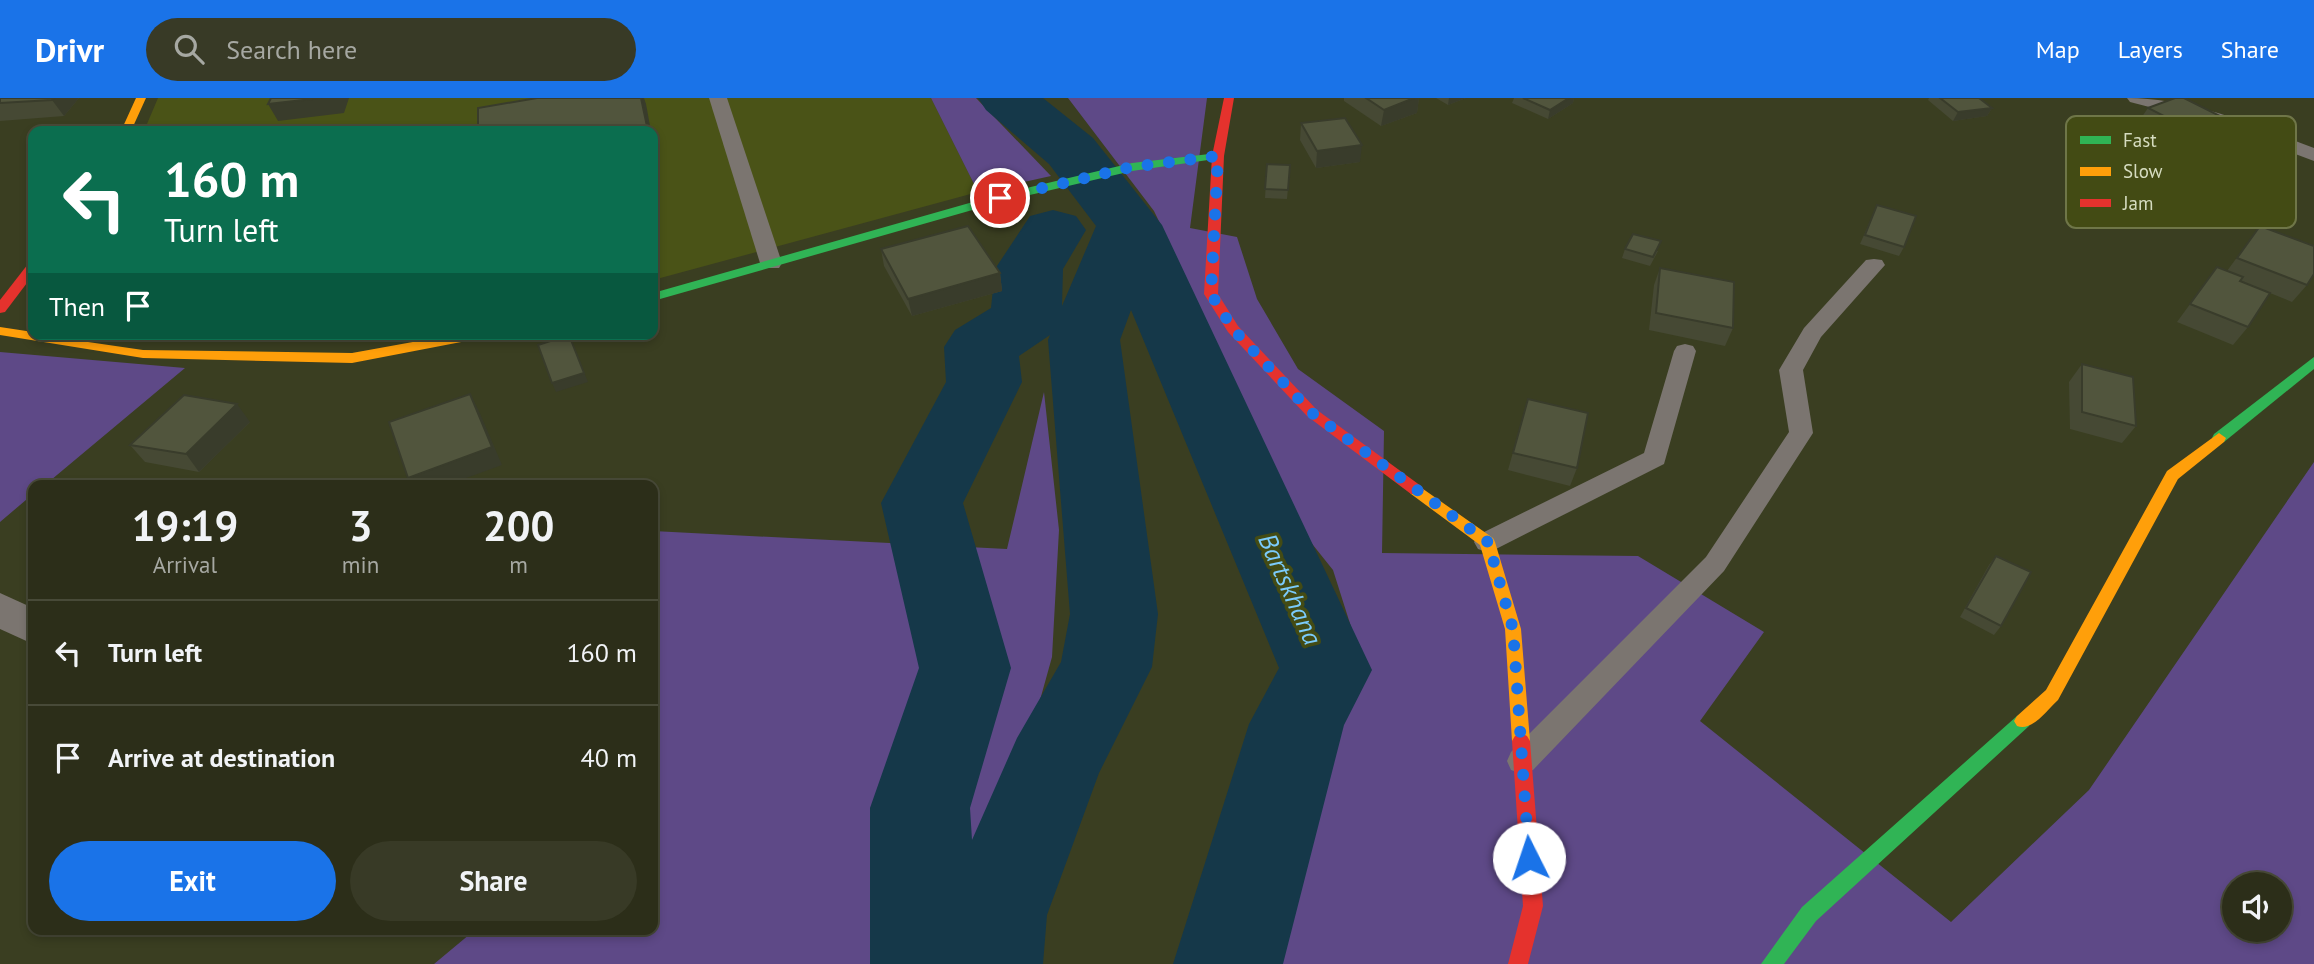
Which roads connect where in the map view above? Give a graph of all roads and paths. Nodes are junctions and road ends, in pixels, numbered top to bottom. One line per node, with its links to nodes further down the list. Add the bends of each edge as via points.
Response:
1 (142, 98): 6 (street)
2 (718, 98): 10 (lane)
3 (1229, 98): 9 (street)
4 (2136, 98): 5 (lane)
5 (2206, 116)
6 (128, 126)
7 (2296, 148): 8 (lane)
8 (2314, 155)
9 (1218, 156): 10 (street, via 1132,167 1040,189); 21 (street, via 1211,294 1233,329 1312,413)
10 (771, 263): 13 (street)
11 (1874, 265): 24 (lane, via 1812,332 1791,370 1801,433 1715,564)
12 (28, 273): 14 (street)
13 (658, 296)
14 (0, 309)
15 (0, 331): 16 (street)
16 (28, 336)
17 (56, 340): 18 (street, via 143,354 352,358)
18 (450, 340)
19 (1685, 351): 21 (lane, via 1655,458)
20 (2314, 362): 26 (street, via 2172,475 2052,695 1809,914)
21 (1488, 542): 24 (street, via 1513,629)
22 (0, 609): 23 (street)
23 (28, 625)
24 (1522, 761): 25 (street, via 1533,906)
25 (1518, 964)
26 (1771, 964)

